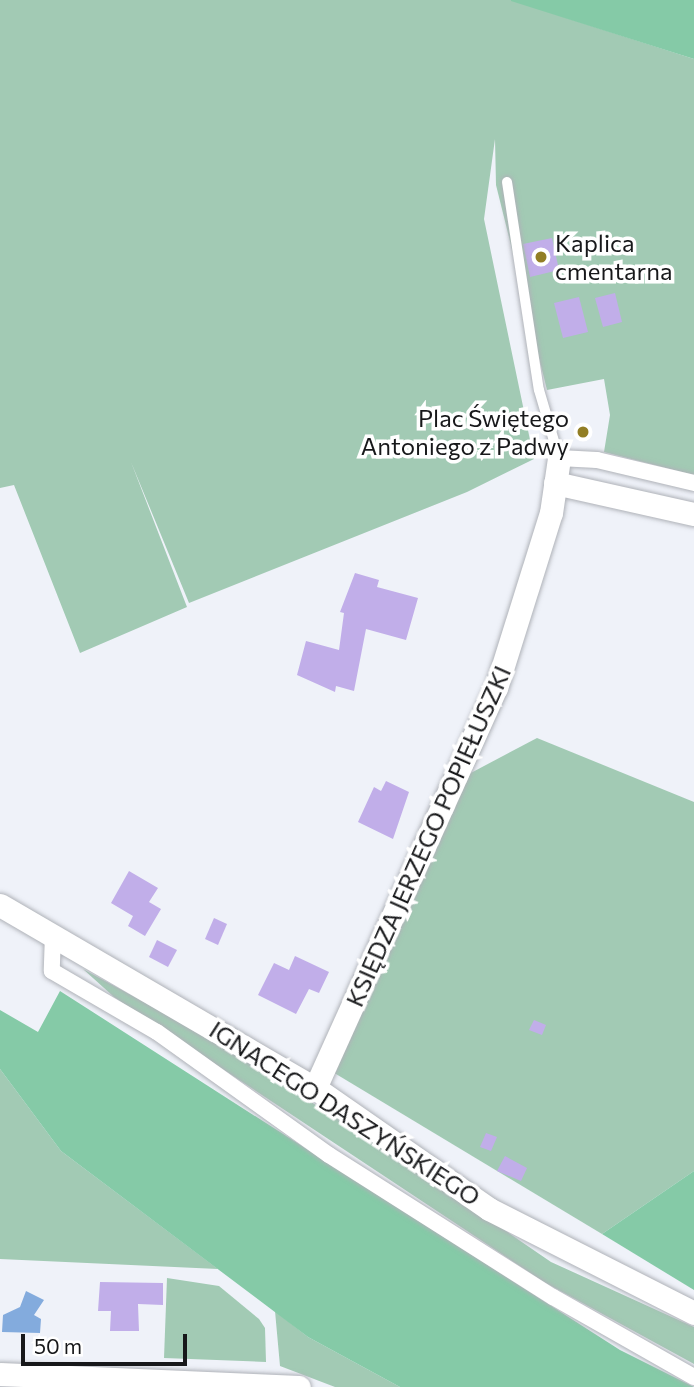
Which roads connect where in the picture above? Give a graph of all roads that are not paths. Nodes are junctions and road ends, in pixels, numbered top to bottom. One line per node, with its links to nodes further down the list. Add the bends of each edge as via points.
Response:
1 (507, 182): 2 (lane, via 539,390)
2 (559, 458): 3 (street, KSIĘDZA JERZEGO POPIEŁUSZKI); 4 (street, via 597,460)
3 (555, 483): 5 (street); 8 (street, KSIĘDZA JERZEGO POPIEŁUSZKI, via 508,653 471,751)
4 (694, 483)
5 (694, 514)
6 (0, 905): 7 (street, IGNACEGO DASZYŃSKIEGO)
7 (52, 934): 8 (street, IGNACEGO DASZYŃSKIEGO); 11 (street, via 52,971 157,1032 376,1185)
8 (314, 1088): 9 (street, IGNACEGO DASZYŃSKIEGO, via 489,1209)
9 (694, 1313)
10 (0, 1374): 12 (street)
11 (694, 1377)
12 (208, 1383): 13 (street)
13 (299, 1387)

